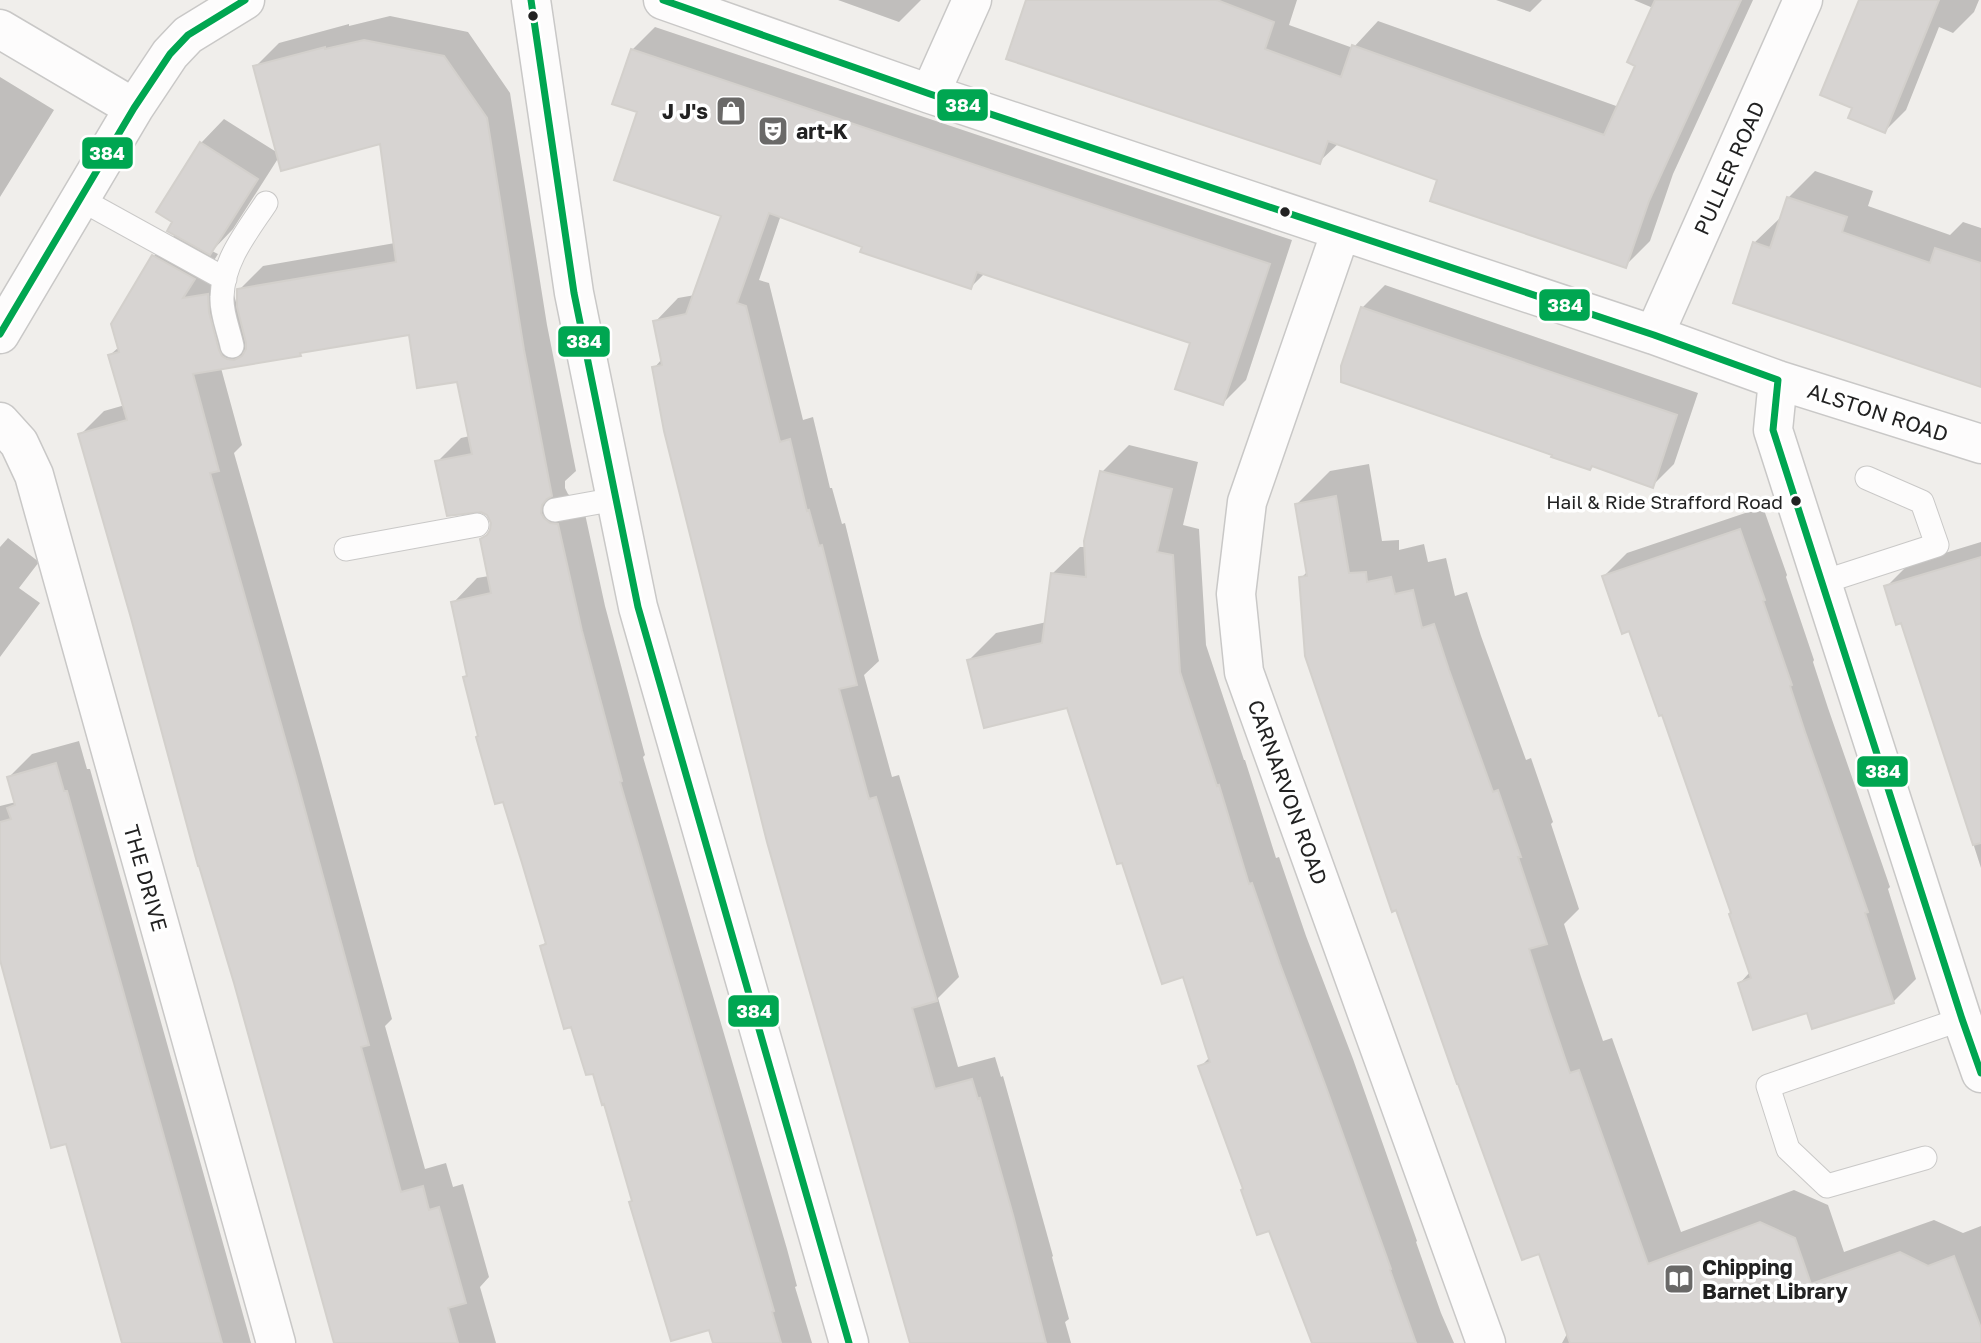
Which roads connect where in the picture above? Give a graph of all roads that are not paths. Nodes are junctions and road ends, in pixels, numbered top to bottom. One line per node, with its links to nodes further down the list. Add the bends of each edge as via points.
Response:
1 (245, 0): 8 (street, via 188,35)
2 (531, 0): 20 (street, via 574,293)
3 (663, 0): 7 (street, ALSTON ROAD)
4 (972, 0): 7 (street)
5 (1803, 0): 14 (street, PULLER ROAD)
6 (0, 29): 8 (street)
7 (930, 94): 11 (street, ALSTON ROAD)
8 (134, 108): 9 (street)
9 (80, 200): 12 (lane); 13 (street)
10 (266, 204): 12 (lane, via 232,254)
11 (1341, 231): 14 (street, ALSTON ROAD); 30 (street, CARNARVON ROAD, via 1247,502 1236,594 1244,671)
12 (225, 279): 15 (lane, via 221,299)
13 (0, 334)
14 (1654, 335): 16 (street, ALSTON ROAD)
15 (232, 346)
16 (1778, 380): 18 (street, ALSTON ROAD); 24 (street, via 1773,430)
17 (0, 422): 28 (street, THE DRIVE, via 19,443 33,475)
18 (1981, 444)
19 (1867, 478): 24 (lane, via 1922,502 1937,545)
20 (616, 499): 21 (lane); 29 (street, via 638,607)
21 (555, 510)
22 (477, 525): 23 (lane)
23 (346, 549)
24 (1823, 582): 25 (street)
25 (1962, 1019): 26 (street); 27 (lane, via 1768,1086 1788,1149 1827,1186)
26 (1981, 1073)
27 (1925, 1158)
28 (276, 1343)
29 (849, 1343)
30 (1486, 1343)

